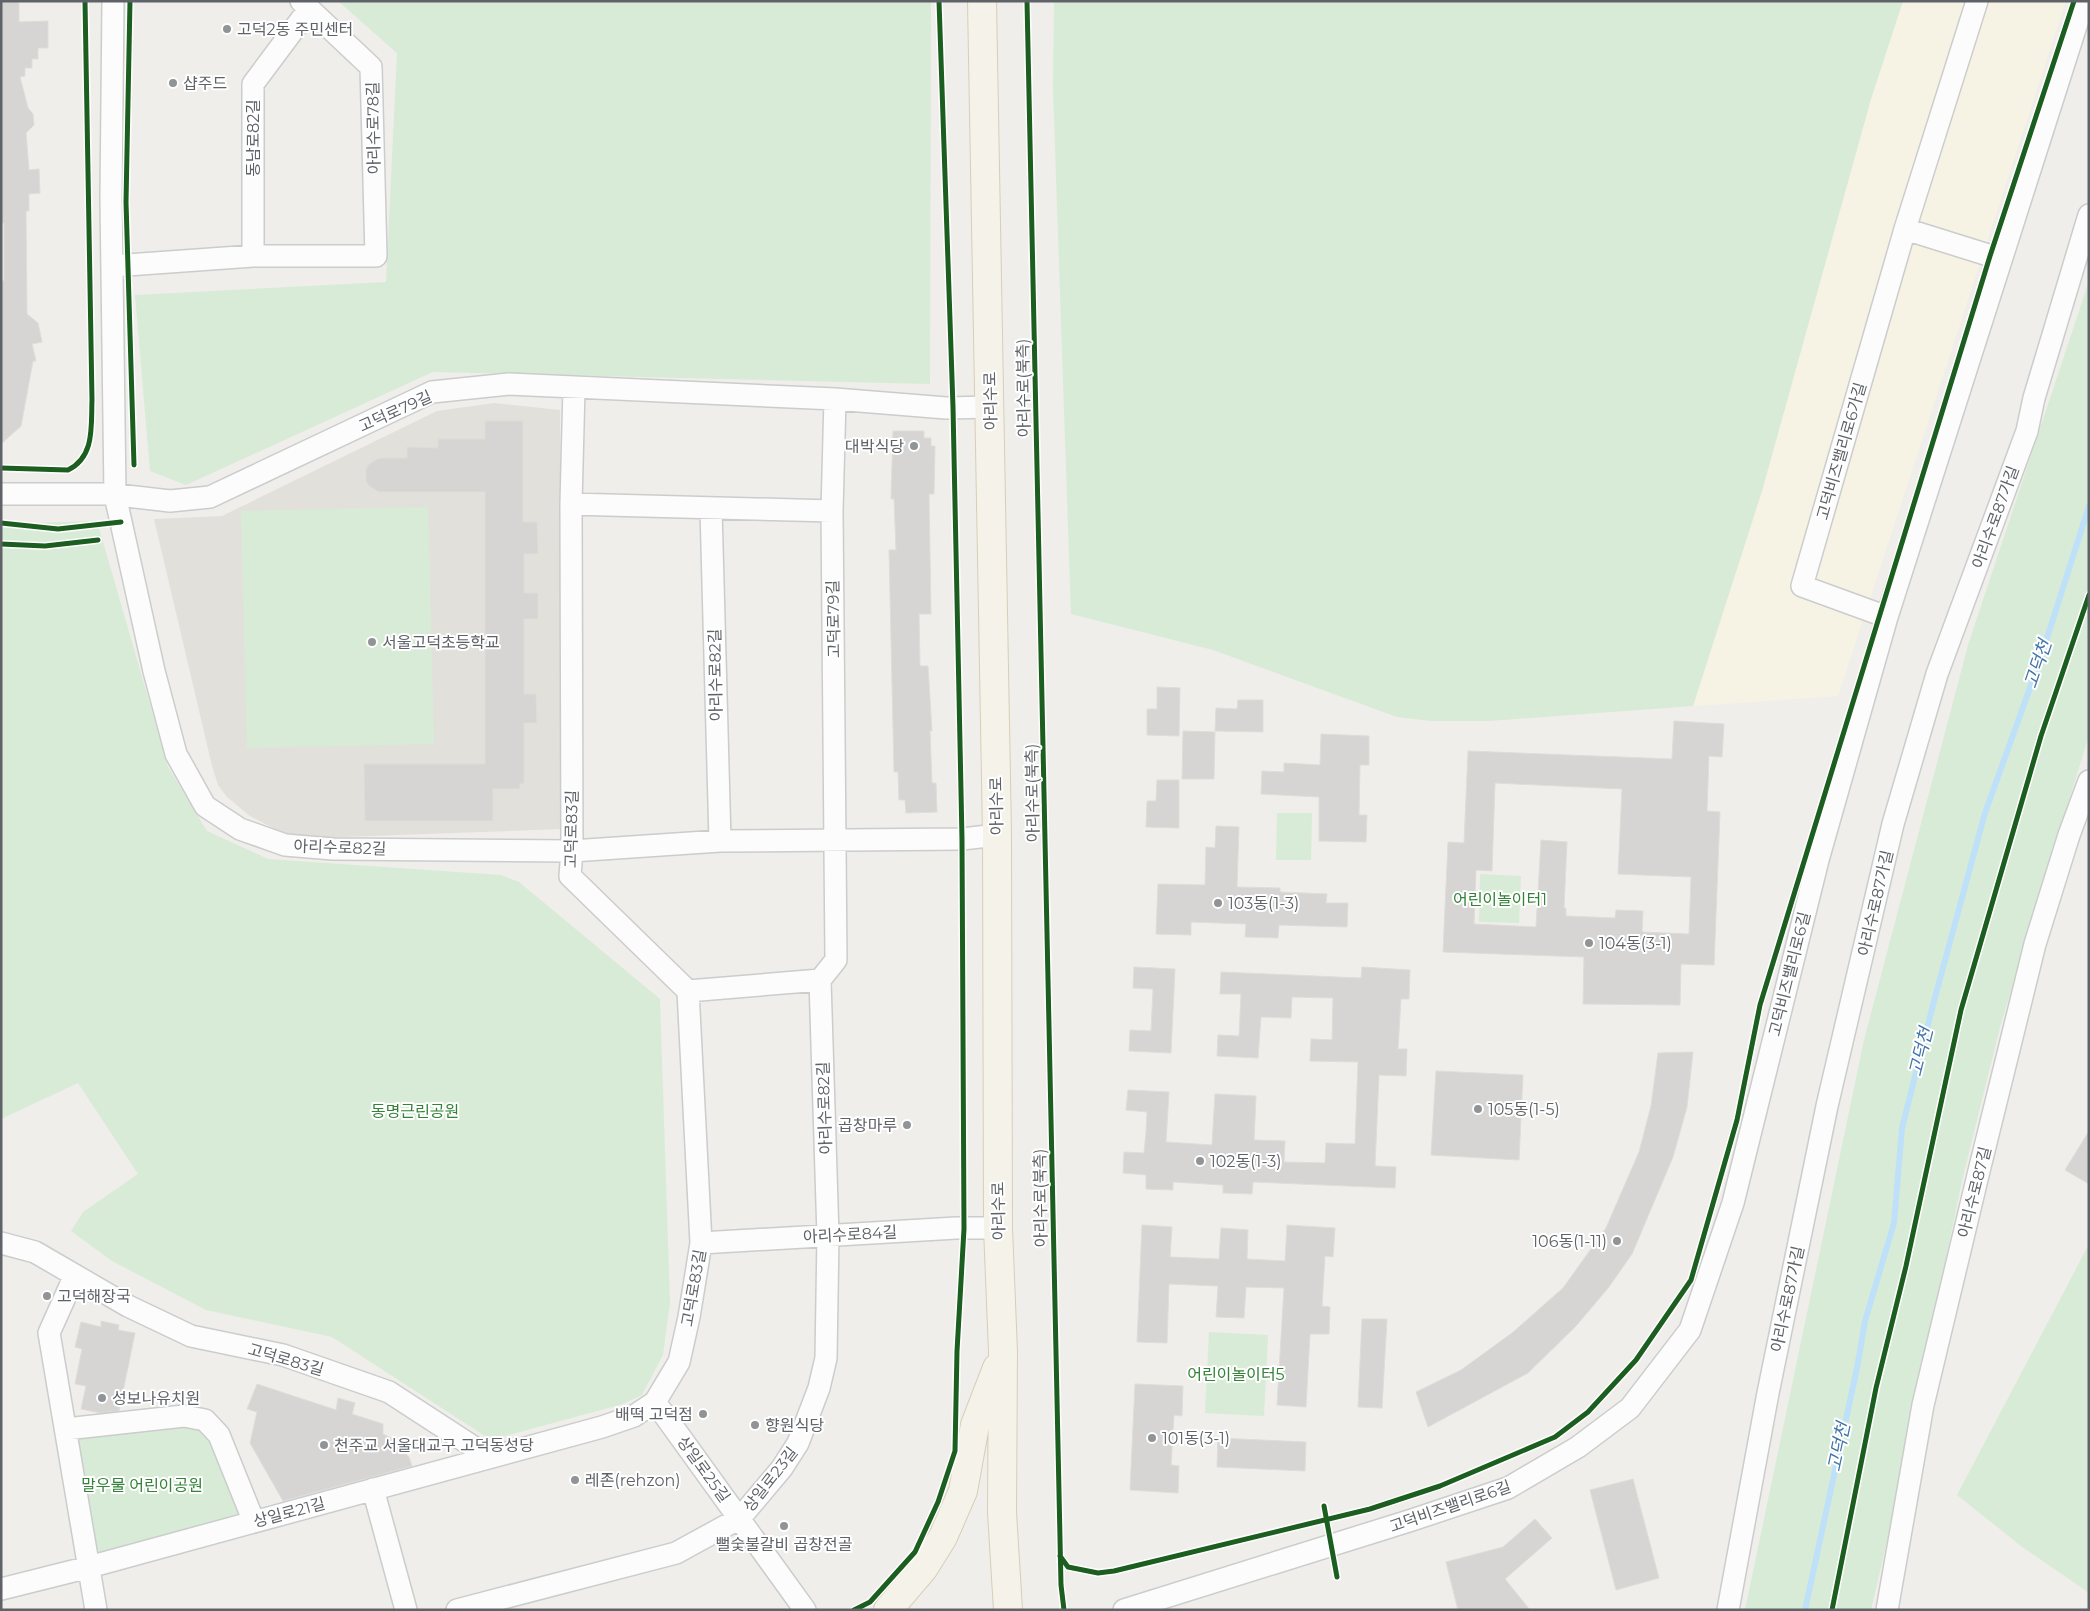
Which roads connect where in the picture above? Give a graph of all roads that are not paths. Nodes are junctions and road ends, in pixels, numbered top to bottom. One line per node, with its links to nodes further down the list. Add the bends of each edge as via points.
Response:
1 (114, 1): 10 (street)
2 (982, 1): 13 (main road, 아리수로)
3 (1977, 1): 7 (street, 고덕비즈밸리로6가길)
4 (2084, 1): 9 (street, 고덕비즈밸리로6길)
5 (305, 5): 8 (street, 동남로82길, via 253,84); 8 (street, 아리수로78길, via 371,67 376,256)
6 (2089, 215): 48 (street, 아리수로87가길, via 2027,431 1937,674 1893,824 1821,1135)
7 (1905, 229): 9 (street); 19 (street, 고덕비즈밸리로6가길, via 1802,586)
8 (253, 256): 10 (street)
9 (2001, 260): 19 (street, 고덕비즈밸리로6길)
10 (113, 266): 15 (street)
11 (574, 388): 12 (street, 고덕로79길); 15 (street, 고덕로79길, via 509,384 432,392 210,497 170,501); 16 (street, 고덕로83길)
12 (835, 399): 13 (street, 고덕로79길, via 946,408); 18 (street, 고덕로79길)
13 (990, 407): 21 (main road, 아리수로)
14 (1, 494): 15 (street, 고덕로79길)
15 (116, 495): 24 (street, 아리수로82길, via 154,671 176,754 205,806 240,829 285,845 333,849)
16 (571, 504): 17 (street); 24 (street, 고덕로83길)
17 (711, 509): 18 (street); 22 (street, 아리수로82길)
18 (832, 510): 23 (street, 고덕로79길)
19 (1887, 617): 47 (street, 고덕비즈밸리로6길, via 1816,869 1733,1204 1690,1330 1630,1408 1578,1447 1508,1488)
20 (2089, 781): 49 (street, 아리수로87길, via 2036,944 1979,1171 1923,1405)
21 (997, 835): 23 (street, 아리수로82길, via 962,839); 27 (main road, 아리수로)
22 (720, 840): 23 (street, 아리수로82길); 24 (street, 아리수로82길)
23 (835, 840): 25 (street, via 836,960)
24 (572, 851): 26 (street, 고덕로83길, via 570,876)
25 (820, 980): 26 (street); 28 (street, 아리수로82길)
26 (688, 991): 30 (street, 고덕로83길)
27 (998, 1228): 28 (street, 아리수로84길); 32 (main road, 아리수로)
28 (828, 1236): 30 (street, 아리수로84길); 37 (street, 상일로23길, via 826,1358 819,1388 798,1443 782,1468)
29 (1, 1243): 31 (street, 고덕로83길, via 35,1252)
30 (701, 1243): 33 (street, 고덕로83길, via 680,1362)
31 (75, 1275): 34 (street, via 49,1333); 35 (street, 고덕로83길, via 128,1306 190,1336 283,1355 389,1392)
32 (1002, 1352): 45 (main road, via 975,1425 963,1491 943,1536 923,1569); 46 (main road, 아리수로, via 1002,1512)
33 (654, 1402): 35 (street, 고덕로83길, via 634,1416); 37 (street, 상일로25길)
34 (66, 1429): 38 (street, via 184,1416 205,1420 219,1434); 39 (street)
35 (489, 1457): 36 (street, 상일로21길)
36 (373, 1489): 38 (street, 상일로21길); 42 (street)
37 (740, 1518): 43 (street, 상일로23길, via 676,1554); 44 (street, 상일로25길)
38 (254, 1522): 39 (street, 상일로21길)
39 (89, 1567): 40 (street, 상일로21길); 41 (street)
40 (1, 1589)
41 (96, 1610)
42 (406, 1610)
43 (457, 1610)
44 (805, 1610)
45 (888, 1610)
46 (1008, 1610)
47 (1124, 1610)
48 (1728, 1610)
49 (1887, 1610)

